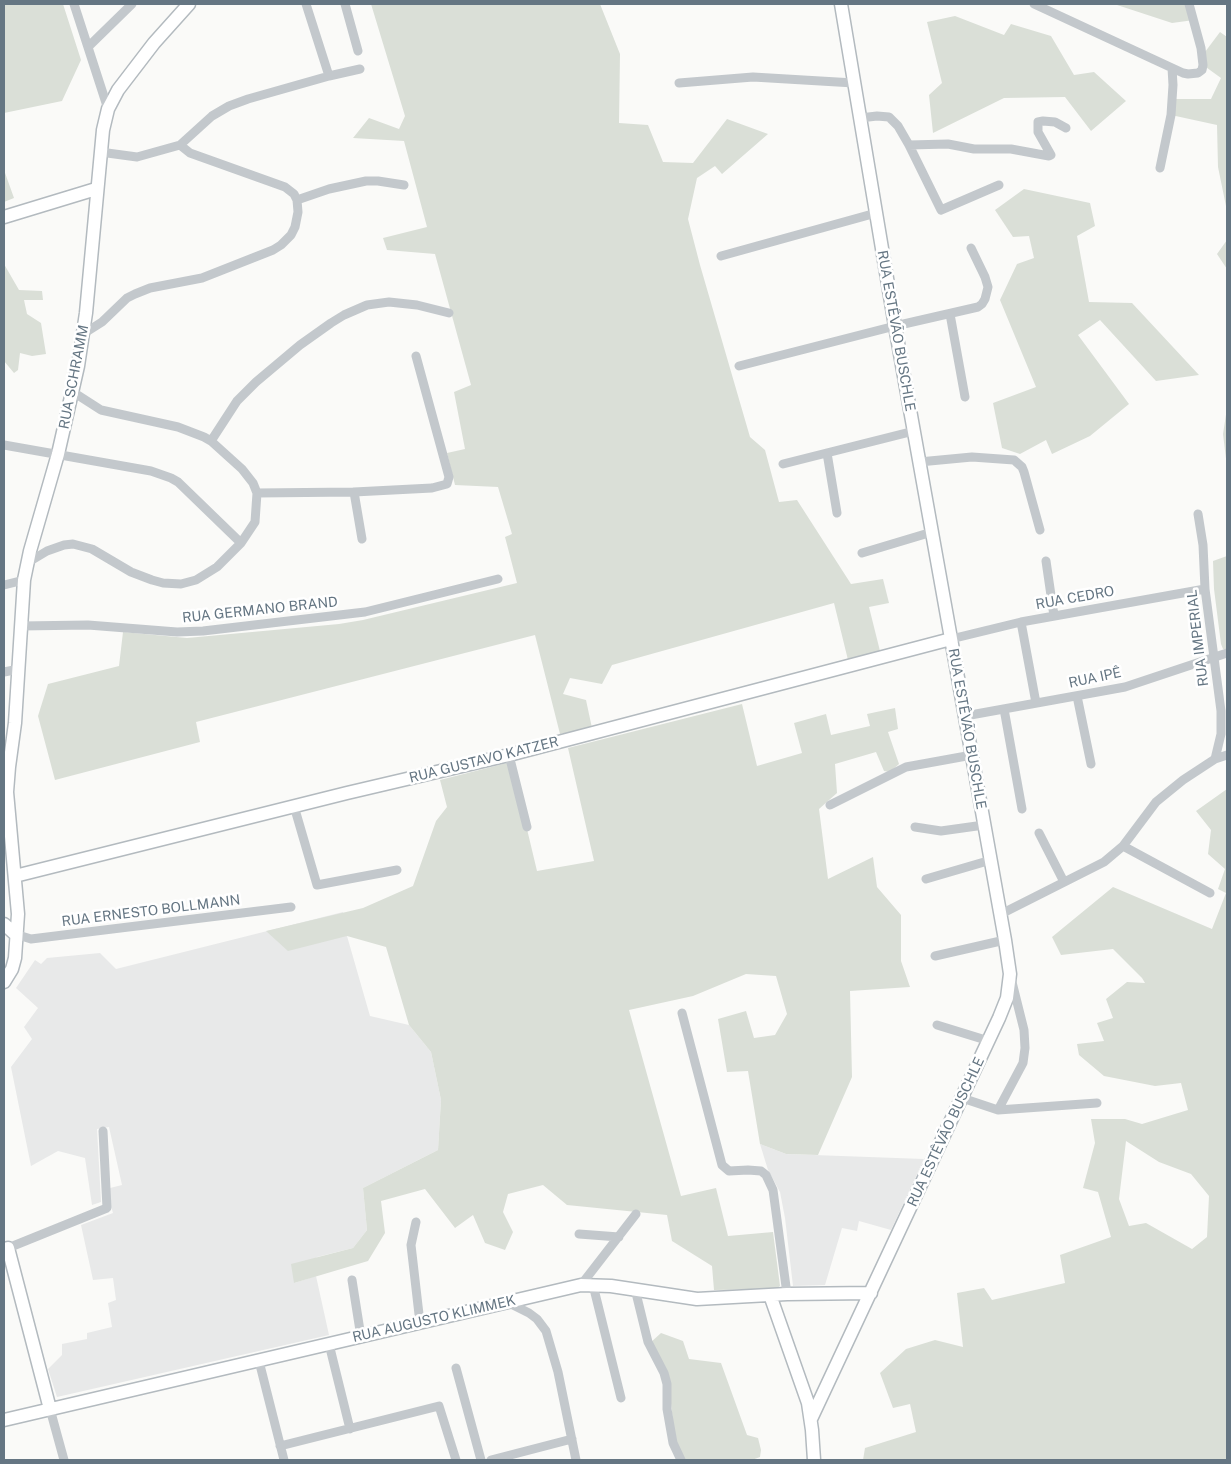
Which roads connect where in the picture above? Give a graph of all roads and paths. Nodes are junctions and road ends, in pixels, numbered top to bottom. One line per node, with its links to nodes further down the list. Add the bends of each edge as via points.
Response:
1 (74, 4): 9 (street)
2 (132, 4): 9 (street)
3 (188, 4): 16 (street, RUA SCHRAMM, via 125,80)
4 (306, 4): 13 (street)
5 (345, 4): 10 (street)
6 (841, 4): 15 (street, RUA ESTÊVÃO BUSCHLE)
7 (1034, 4): 11 (street)
8 (1189, 4): 11 (street, via 1202,48 1202,70 1188,74)
9 (88, 47): 16 (street)
10 (358, 51)
11 (1172, 68): 22 (street, via 1172,107)
12 (360, 69): 13 (street)
13 (329, 76): 20 (street, via 229,106 212,116)
14 (679, 83): 15 (street, via 753,78)
15 (854, 83): 17 (street, RUA ESTÊVÃO BUSCHLE)
16 (108, 109): 21 (street, RUA SCHRAMM)
17 (860, 118): 19 (street, via 889,117); 27 (street, RUA ESTÊVÃO BUSCHLE)
18 (1066, 128): 19 (street, via 1055,122 1038,122 1038,132 1051,156 1011,148)
19 (909, 145): 24 (street, via 940,210)
20 (180, 146): 21 (street, via 137,157); 26 (street, via 198,156 280,184)
21 (100, 152): 25 (street, RUA SCHRAMM)
22 (1160, 168)
23 (404, 185): 26 (street, via 366,181)
24 (999, 185)
25 (96, 189): 28 (street); 34 (street, RUA SCHRAMM)
26 (297, 200): 34 (street, via 291,235 281,245 202,278 135,294)
27 (876, 213): 30 (street); 33 (street, RUA ESTÊVÃO BUSCHLE)
28 (4, 217)
29 (971, 248): 32 (street, via 987,282 985,300 978,307)
30 (721, 256)
31 (449, 313): 40 (street, via 389,302 367,305 344,316 308,339 256,382 237,401)
32 (950, 314): 33 (street); 38 (street)
33 (895, 326): 36 (street); 39 (street, RUA ESTÊVÃO BUSCHLE)
34 (83, 334): 37 (street, RUA SCHRAMM)
35 (416, 356): 46 (street, via 447,484)
36 (738, 366)
37 (73, 392): 40 (street, via 108,412 154,420); 43 (street, RUA SCHRAMM)
38 (965, 396)
39 (914, 431): 42 (street); 44 (street, RUA ESTÊVÃO BUSCHLE)
40 (211, 441): 47 (street, via 242,469)
41 (4, 444): 43 (street)
42 (827, 453): 45 (street); 48 (street)
43 (58, 454): 53 (street, via 152,471 171,478); 56 (street, RUA SCHRAMM)
44 (919, 462): 50 (street, via 972,457 1014,460 1024,472); 51 (street, RUA ESTÊVÃO BUSCHLE)
45 (783, 464)
46 (354, 492): 47 (street); 52 (street)
47 (257, 493): 53 (street, via 255,522)
48 (837, 513)
49 (1198, 514): 60 (street, RUA IMPERIAL)
50 (1040, 530)
51 (932, 532): 54 (street); 64 (street, RUA ESTÊVÃO BUSCHLE)
52 (362, 539)
53 (241, 543): 56 (street, via 209,573 181,584 152,580 131,572 92,549 73,544 48,550)
54 (862, 553)
55 (1046, 561): 61 (street)
56 (27, 563): 58 (street, RUA SCHRAMM)
57 (498, 579): 63 (street, RUA GERMANO BRAND, via 365,612 220,630 182,632 95,626)
58 (24, 580): 59 (street); 63 (street, RUA SCHRAMM)
59 (4, 585)
60 (1205, 589): 61 (street, RUA CEDRO); 66 (street, RUA IMPERIAL)
61 (1054, 616): 62 (street, RUA CEDRO)
62 (1021, 622): 64 (street, RUA CEDRO); 70 (street)
63 (21, 626): 67 (street, RUA SCHRAMM)
64 (951, 639): 72 (street, RUA ESTÊVÃO BUSCHLE); 76 (street, RUA GUSTAVO KATZER)
65 (1227, 653): 66 (street, RUA IPÊ)
66 (1215, 658): 69 (street, RUA IPÊ, via 1125,687); 77 (street, RUA IMPERIAL, via 1221,734)
67 (19, 669): 68 (street); 73 (street, RUA SCHRAMM)
68 (4, 672)
69 (1077, 696): 70 (street, RUA IPÊ); 78 (street)
70 (1036, 703): 71 (street, RUA IPÊ)
71 (1004, 709): 72 (street, RUA IPÊ); 82 (street)
72 (965, 716): 74 (street, RUA ESTÊVÃO BUSCHLE)
73 (8, 745): 79 (street, RUA SCHRAMM)
74 (972, 755): 80 (street, via 906,767); 83 (street, RUA ESTÊVÃO BUSCHLE)
75 (1227, 755): 77 (street)
76 (510, 756): 81 (street, RUA GUSTAVO KATZER); 84 (street)
77 (1215, 759): 87 (street, via 1151,806)
78 (1091, 764)
79 (6, 770): 90 (street, RUA SCHRAMM)
80 (830, 805)
81 (294, 806): 89 (street, via 317,885); 90 (street, RUA GUSTAVO KATZER)
82 (1022, 809)
83 (984, 825): 85 (street, via 941,832); 88 (street, RUA ESTÊVÃO BUSCHLE)
84 (527, 827)
85 (915, 827)
86 (1039, 832): 92 (street)
87 (1123, 846): 92 (street, via 1098,866); 93 (street)
88 (991, 860): 91 (street); 95 (street, RUA ESTÊVÃO BUSCHLE)
89 (397, 870)
90 (15, 876): 97 (street, RUA SCHRAMM, via 18,914)
91 (926, 879)
92 (1064, 882): 95 (street)
93 (1210, 893)
94 (291, 907): 97 (street, RUA ERNESTO BOLLMANN, via 31,939)
95 (1001, 914): 98 (street, RUA ESTÊVÃO BUSCHLE)
96 (4, 924): 97 (street)
97 (15, 934): 101 (street, RUA SCHRAMM, via 15,958)
98 (1005, 940): 99 (street); 100 (street, RUA ESTÊVÃO BUSCHLE)
99 (935, 956)
100 (1010, 974): 104 (street, RUA ESTÊVÃO BUSCHLE, via 1007,998); 107 (street, via 1022,1019 1025,1053)
101 (4, 982)
102 (682, 1013): 118 (street, via 722,1165 729,1171 761,1172 773,1190)
103 (937, 1025): 104 (street)
104 (989, 1041): 105 (street, RUA ESTÊVÃO BUSCHLE)
105 (962, 1098): 107 (street); 117 (street, RUA ESTÊVÃO BUSCHLE)
106 (1097, 1103): 107 (street)
107 (998, 1110)
108 (103, 1131): 113 (street, via 107,1208)
109 (636, 1214): 112 (street)
110 (416, 1222): 121 (street, via 411,1245)
111 (579, 1234): 112 (street)
112 (619, 1237): 115 (street)
113 (6, 1248): 129 (street)
114 (352, 1280): 122 (street)
115 (587, 1285): 116 (street, RUA AUGUSTO KLIMMEK); 120 (street, RUA AUGUSTO KLIMMEK); 128 (street)
116 (635, 1289): 119 (street, RUA AUGUSTO KLIMMEK, via 697,1299); 141 (street, via 648,1342 667,1384 667,1409 673,1443)
117 (871, 1293): 118 (street, RUA AUGUSTO KLIMMEK); 126 (street, RUA ESTÊVÃO BUSCHLE)
118 (787, 1294): 119 (street, RUA AUGUSTO KLIMMEK)
119 (770, 1295): 127 (street)
120 (506, 1302): 121 (street, RUA AUGUSTO KLIMMEK); 133 (street, via 529,1313 546,1331)
121 (420, 1323): 122 (street, RUA AUGUSTO KLIMMEK)
122 (361, 1336): 123 (street, RUA AUGUSTO KLIMMEK)
123 (329, 1344): 124 (street, RUA AUGUSTO KLIMMEK); 132 (street)
124 (259, 1361): 129 (street, RUA AUGUSTO KLIMMEK); 134 (street)
125 (456, 1368): 138 (street)
126 (824, 1391): 127 (street); 130 (street, RUA ESTÊVÃO BUSCHLE)
127 (805, 1392): 130 (street)
128 (622, 1398)
129 (50, 1409): 131 (street, RUA AUGUSTO KLIMMEK); 135 (street)
130 (811, 1419): 142 (street)
131 (4, 1420)
132 (350, 1429): 134 (street); 137 (street, via 439,1406)
133 (572, 1438): 139 (street); 140 (street)
134 (280, 1446): 136 (street)
135 (64, 1460)
136 (284, 1460)
137 (456, 1460)
138 (481, 1460)
139 (491, 1460)
140 (576, 1460)
141 (681, 1460)
142 (814, 1460)

